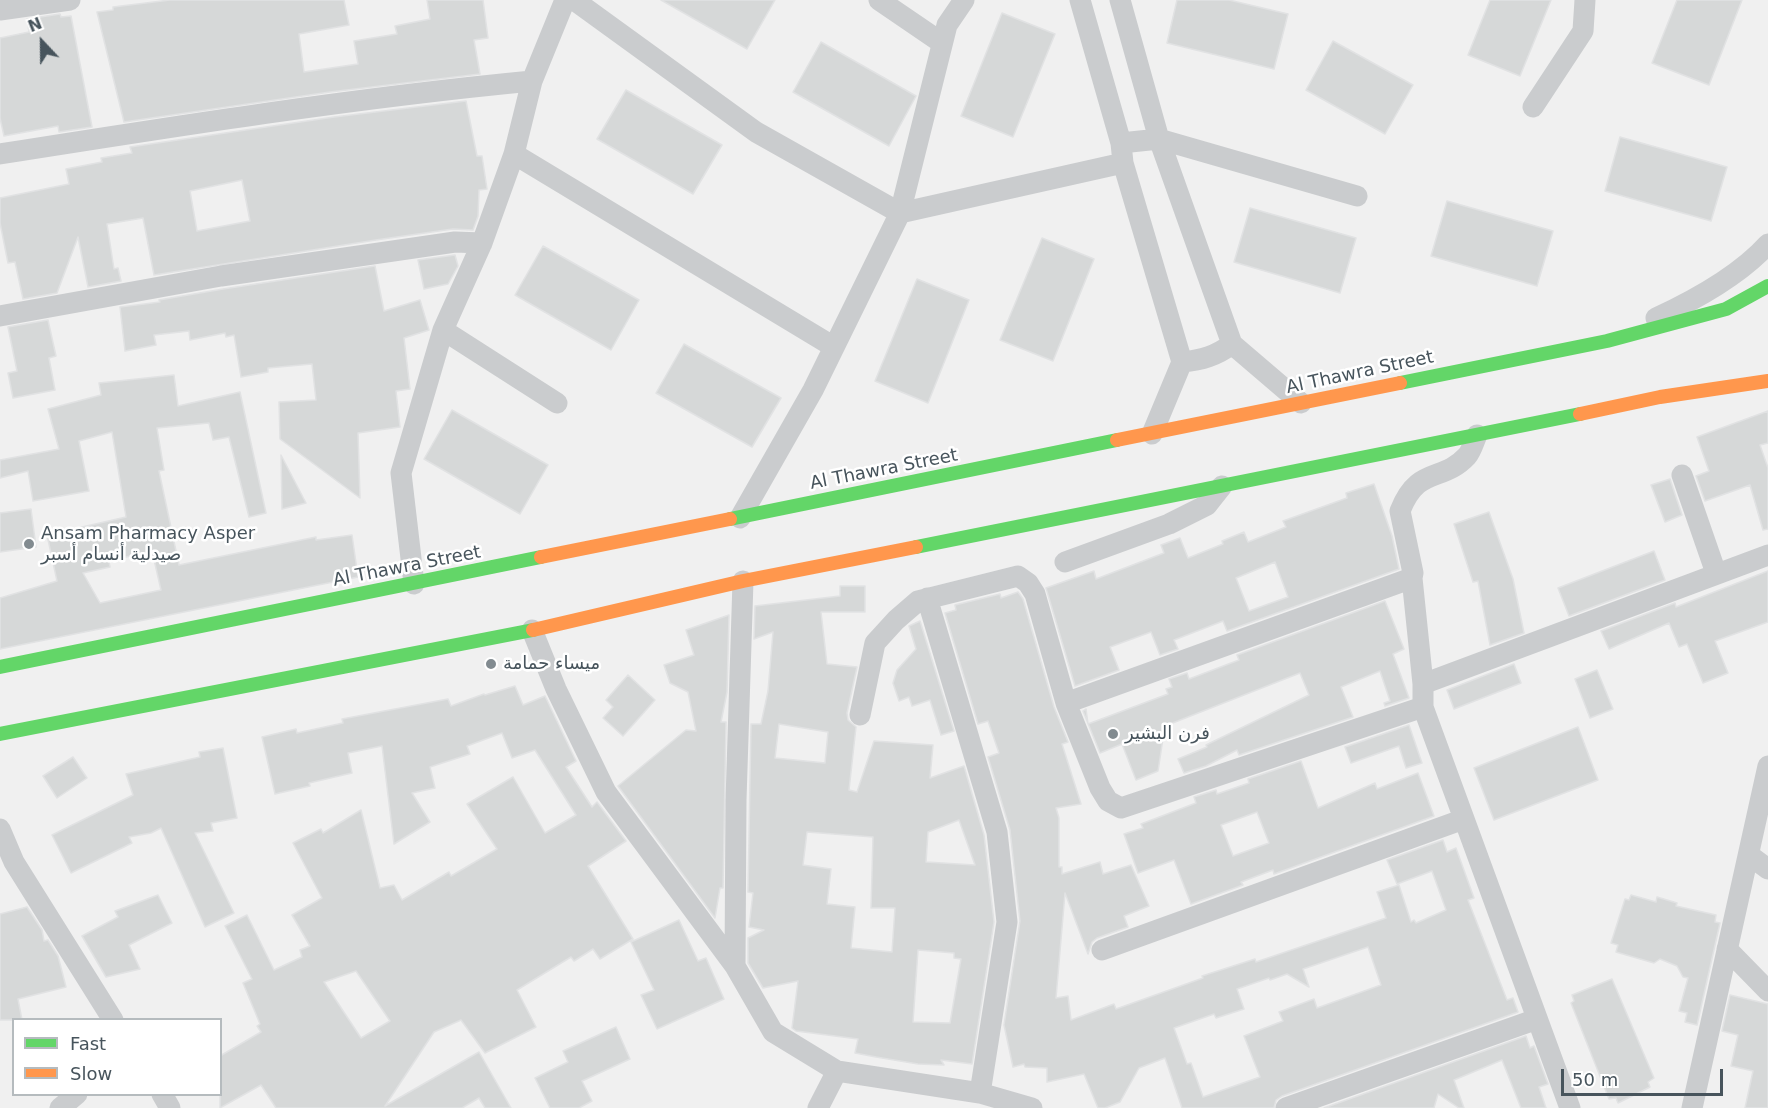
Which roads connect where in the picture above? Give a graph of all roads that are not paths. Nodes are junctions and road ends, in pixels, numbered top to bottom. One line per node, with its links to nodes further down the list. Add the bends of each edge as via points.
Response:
1 (70, 0): 9 (street)
2 (565, 0): 11 (street)
3 (574, 0): 18 (street, via 756,132)
4 (879, 0): 10 (street)
5 (964, 0): 10 (street, via 947,25)
6 (1080, 0): 14 (street)
7 (1120, 0): 13 (street)
8 (1585, 0): 12 (street, via 1583,31)
9 (0, 10)
10 (942, 43): 18 (street)
11 (532, 81): 15 (street, via 288,109); 16 (street)
12 (1533, 107)
13 (1159, 139): 14 (street); 17 (street); 25 (street)
14 (1121, 153): 18 (street); 27 (street)
15 (0, 154)
16 (514, 154): 19 (street); 26 (street)
17 (1357, 196)
18 (900, 213): 26 (street)
19 (482, 243): 22 (street, via 455,242 221,276); 23 (street)
20 (1768, 244): 24 (street, via 1730,276 1678,308)
21 (1768, 286): 24 (main road, Al Thawra Street, via 1726,309)
22 (0, 316)
23 (443, 330): 30 (street); 41 (street, via 401,473)
24 (1607, 341): 29 (main road, Al Thawra Street)
25 (1232, 344): 27 (street, via 1202,360); 29 (street)
26 (834, 347): 35 (street)
27 (1182, 362): 31 (street)
28 (1768, 381): 32 (main road, via 1660,397)
29 (1301, 403): 31 (main road, Al Thawra Street)
30 (557, 404)
31 (1152, 434): 35 (main road, Al Thawra Street)
32 (1478, 435): 34 (main road); 39 (street, via 1468,455 1452,467 1423,478 1404,501 1400,511)
33 (1682, 475): 38 (street)
34 (1222, 486): 37 (street, via 1207,505 1169,524); 40 (main road)
35 (740, 518): 41 (main road, Al Thawra Street)
36 (1768, 555): 38 (street)
37 (1065, 562)
38 (1716, 573): 45 (street)
39 (1412, 578): 45 (street); 46 (street)
40 (743, 581): 43 (main road); 58 (street)
41 (414, 584): 44 (main road, Al Thawra Street)
42 (927, 598): 46 (street, via 1018,576 1028,583 1035,594); 48 (street, via 896,620 875,643); 63 (street, via 997,832 1006,922)
43 (532, 630): 49 (main road); 58 (street, via 606,792)
44 (0, 667)
45 (1423, 684): 47 (street)
46 (1066, 703): 47 (street, via 1101,788 1108,801 1121,808)
47 (1423, 707): 52 (street)
48 (860, 715)
49 (0, 734)
50 (1768, 766): 51 (street)
51 (1764, 803): 54 (street)
52 (1464, 819): 57 (street); 61 (street)
53 (0, 829): 60 (street, via 14,862)
54 (1749, 855): 55 (street); 56 (street)
55 (1768, 869)
56 (1727, 949): 59 (street); 70 (street)
57 (1102, 950)
58 (735, 966): 62 (street, via 773,1032)
59 (1768, 991)
60 (112, 1018)
61 (1537, 1018): 68 (street); 69 (street)
62 (837, 1071): 63 (street); 66 (street)
63 (980, 1093): 67 (street)
64 (76, 1096): 65 (street)
65 (60, 1108)
66 (818, 1108)
67 (1032, 1108)
68 (1286, 1108)
69 (1570, 1108)
70 (1692, 1108)

